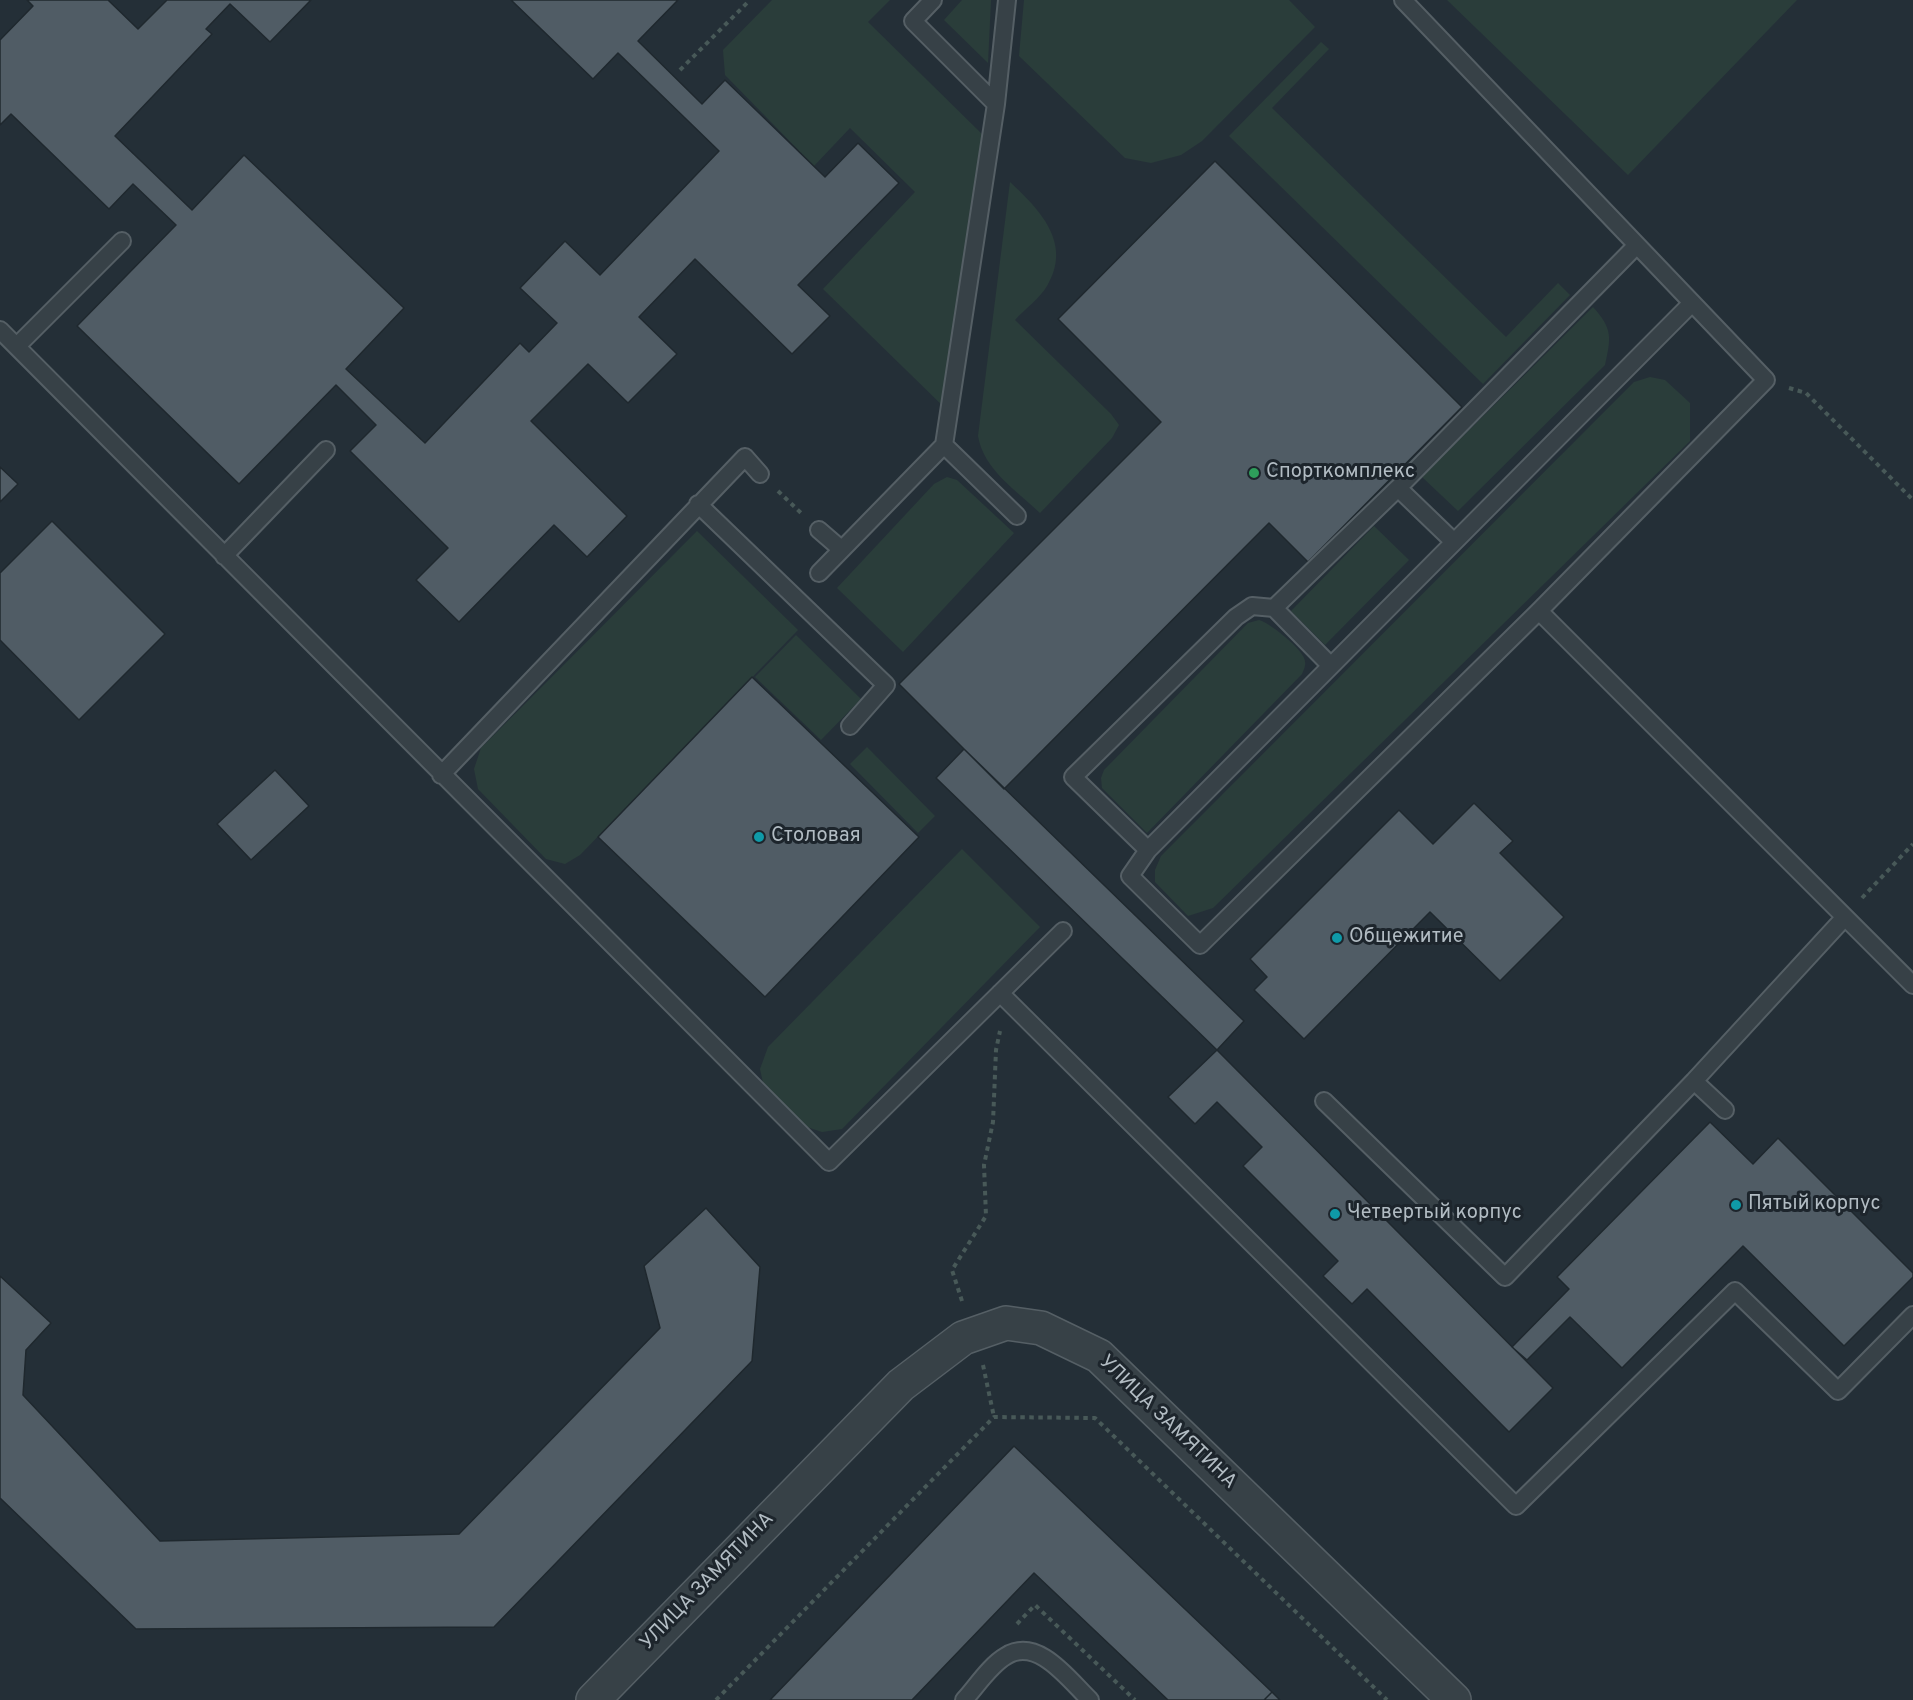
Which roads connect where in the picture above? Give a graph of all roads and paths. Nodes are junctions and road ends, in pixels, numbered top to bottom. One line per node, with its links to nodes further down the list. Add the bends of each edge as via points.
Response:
1 (750, 0): 5 (path)
2 (933, 0): 6 (lane, via 913,21)
3 (1007, 0): 6 (lane)
4 (1403, 0): 8 (lane)
5 (680, 70)
6 (996, 104): 13 (lane)
7 (122, 241): 11 (lane)
8 (1636, 246): 9 (lane); 16 (lane)
9 (1690, 304): 12 (lane); 21 (lane)
10 (0, 330): 11 (lane)
11 (17, 346): 23 (lane)
12 (1766, 380): 17 (path, via 1806,393); 26 (lane)
13 (944, 445): 19 (lane); 22 (lane)
14 (326, 450): 23 (lane)
15 (760, 474): 18 (lane, via 745,457); 20 (path)
16 (1398, 488): 21 (lane); 25 (lane)
17 (1913, 500)
18 (698, 504): 28 (lane, via 886,685); 29 (lane)
19 (1017, 516)
20 (819, 530): 22 (lane)
21 (1453, 541): 27 (lane)
22 (841, 549): 24 (lane)
23 (224, 556): 29 (lane)
24 (819, 573)
25 (1274, 608): 27 (lane); 31 (lane, via 1252,606 1236,617 1073,777)
26 (1539, 611): 31 (lane, via 1200,945 1130,876); 32 (lane)
27 (1330, 665): 31 (lane)
28 (850, 726)
29 (441, 775): 35 (lane, via 829,1162)
30 (1913, 844): 32 (path)
31 (1148, 850)
32 (1845, 917): 34 (lane); 36 (lane)
33 (1062, 931): 35 (lane)
34 (1913, 985)
35 (1004, 997): 39 (lane, via 1516,1506 1735,1291 1838,1391); 40 (path, via 996,1050 993,1122 984,1165 986,1216 951,1270 962,1300)
36 (1694, 1082): 37 (lane, via 1505,1277); 38 (lane)
37 (1324, 1101)
38 (1725, 1110)
39 (1913, 1316)
40 (963, 1338): 41 (path, via 985,1369); 42 (street, УЛИЦА ЗАМЯТИНА, via 901,1385); 47 (street, УЛИЦА ЗАМЯТИНА, via 1006,1323 1041,1328 1099,1356)
41 (994, 1417): 43 (path); 46 (path, via 1095,1418)
42 (598, 1698)
43 (716, 1700)
44 (964, 1700): 45 (lane, via 1005,1656 1023,1650 1044,1656)
45 (1090, 1700)
46 (1387, 1700)
47 (1454, 1700)

